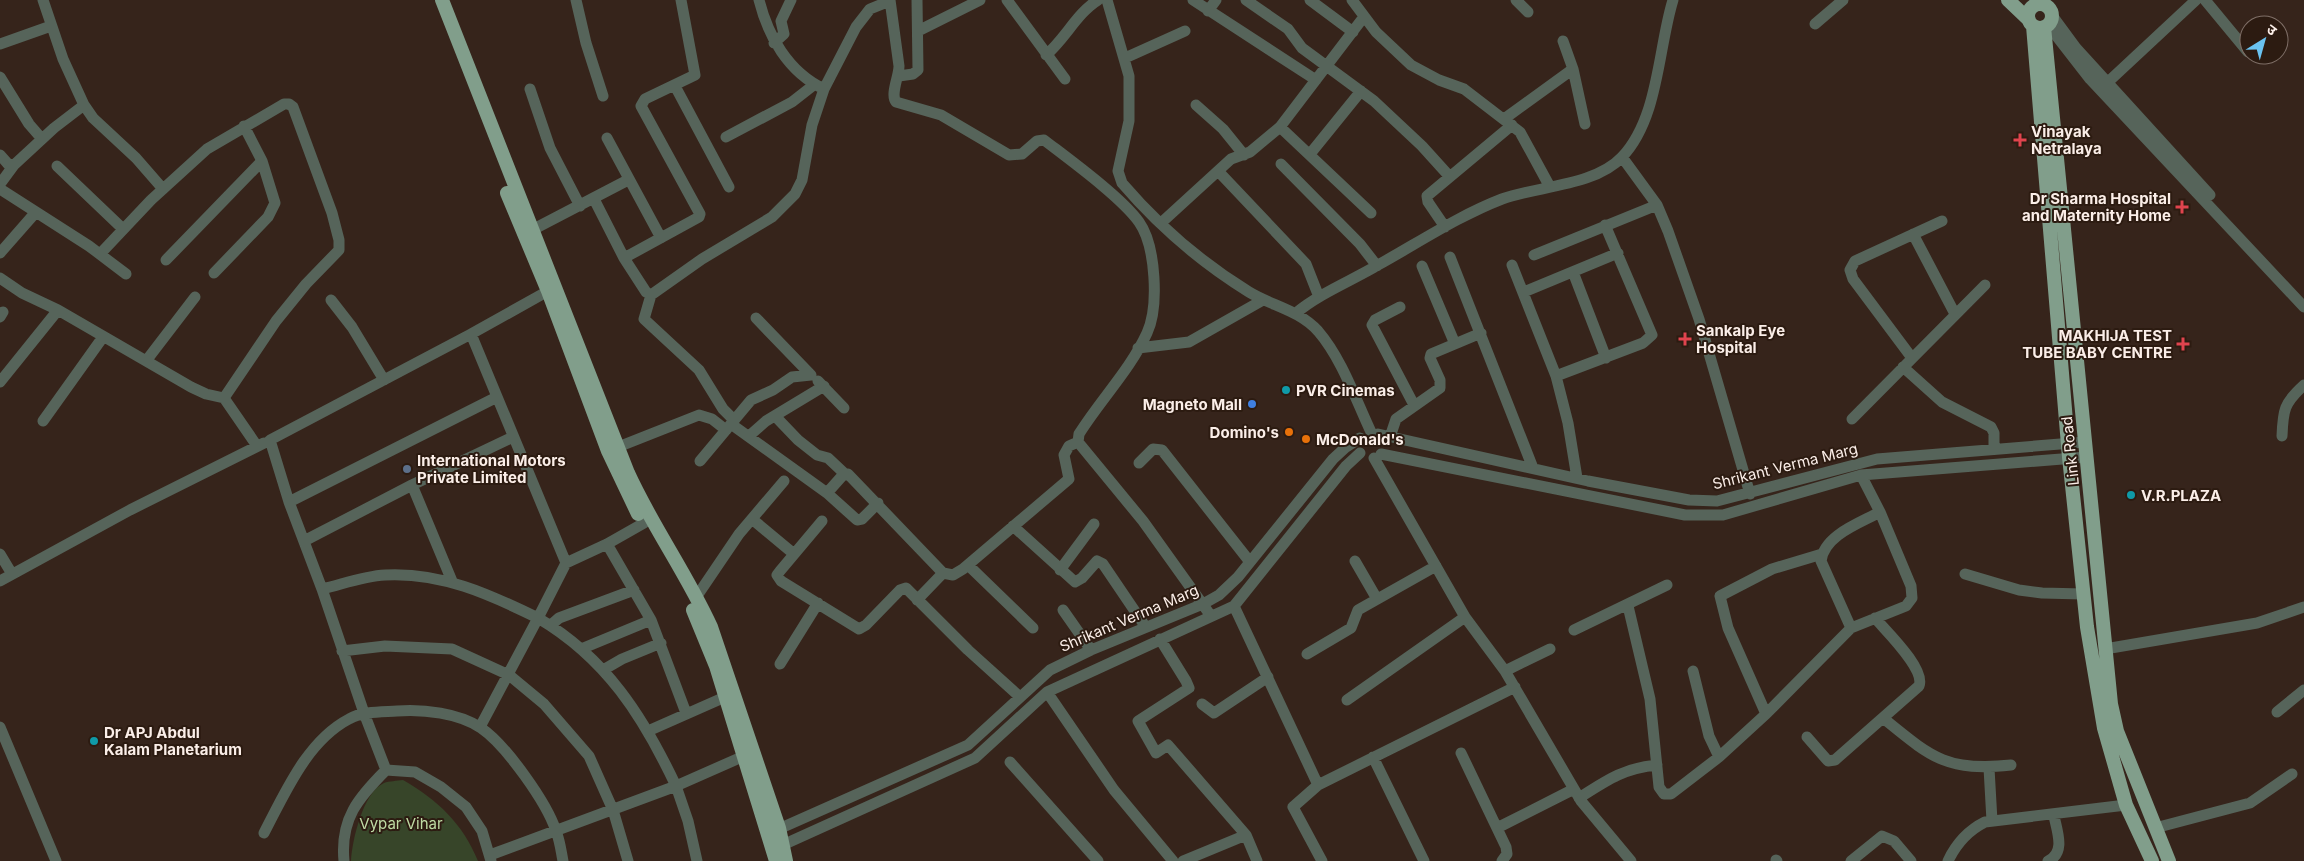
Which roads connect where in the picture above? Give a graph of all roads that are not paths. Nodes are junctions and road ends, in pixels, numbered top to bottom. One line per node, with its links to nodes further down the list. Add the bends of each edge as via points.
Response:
1 (43, 0): 30 (street)
2 (432, 0): 105 (main road)
3 (442, 0): 87 (main road)
4 (576, 0): 51 (street)
5 (681, 0): 47 (street, via 695,72 691,78)
6 (759, 0): 36 (street)
7 (791, 0): 36 (street, via 781,21 784,34)
8 (890, 0): 42 (street); 48 (street, via 870,10 860,21)
9 (917, 0): 31 (street)
10 (980, 0): 31 (street)
11 (1007, 0): 38 (street)
12 (1098, 0): 38 (street, via 1086,8)
13 (1107, 0): 39 (street)
14 (1193, 0): 25 (street)
15 (1216, 0): 25 (street)
16 (1246, 0): 40 (street, via 1288,29 1302,48)
17 (1310, 0): 33 (street)
18 (1352, 0): 28 (street)
19 (1516, 0): 26 (street)
20 (1673, 0): 64 (street, via 1666,22 1657,80 1641,125)
21 (1843, 0): 29 (street)
22 (2008, 0): 27 (main road)
23 (2196, 0): 46 (street)
24 (2205, 0): 35 (street)
25 (1208, 11): 45 (street)
26 (1528, 12)
27 (2038, 12): 46 (street); 114 (street, via 2090,79); 149 (main road, Link Road); 153 (main road, Link Road)
28 (1363, 18): 33 (street); 54 (street, via 1411,65 1464,89)
29 (1815, 24)
30 (50, 26): 37 (street); 52 (street)
31 (918, 31): 42 (street, via 918,70)
32 (1185, 31): 39 (street)
33 (1353, 32): 40 (street)
34 (1563, 41): 41 (street)
35 (2239, 41)
36 (774, 43): 48 (street)
37 (0, 44)
38 (1046, 55): 44 (street)
39 (1125, 58): 83 (street, via 1130,96 1129,121 1119,177)
40 (1327, 66): 45 (street); 50 (street)
41 (1573, 69): 54 (street); 55 (street)
42 (899, 76): 123 (street, via 894,94 896,102 941,115 1009,155 1022,154 1037,141 1044,140 1135,217 1144,232 1155,281 1154,316)
43 (0, 77): 60 (street)
44 (1065, 79)
45 (1316, 80): 57 (street)
46 (2108, 82): 110 (street)
47 (675, 86): 73 (street); 89 (street, via 645,99 641,106 700,214)
48 (819, 86): 58 (street); 107 (street, via 802,180 795,194 772,217 702,259)
49 (530, 89): 79 (street, via 550,148)
50 (1361, 91): 61 (street); 70 (street, via 1399,124)
51 (603, 96)
52 (84, 105): 60 (street); 76 (street)
53 (1196, 105): 63 (street, via 1223,128)
54 (1508, 122): 70 (street); 74 (street, via 1525,139)
55 (1586, 124)
56 (244, 126): 65 (street); 76 (street, via 207,149); 135 (street, via 284,104 293,107 332,213 339,250 276,321)
57 (1280, 127): 61 (street); 63 (street)
58 (726, 137)
59 (607, 138): 71 (street)
60 (42, 139): 67 (street)
61 (1310, 154): 81 (street)
62 (0, 155): 67 (street, via 8,164)
63 (1244, 155): 69 (street, via 1231,159)
64 (1622, 157): 74 (street, via 1600,172); 78 (street)
65 (262, 161): 96 (street); 101 (street, via 274,196 274,209)
66 (1281, 164): 98 (street, via 1360,244)
67 (14, 165): 72 (street)
68 (57, 166): 86 (street)
69 (1218, 171): 83 (street); 109 (street, via 1306,264)
70 (1450, 177): 85 (street, via 1426,199)
71 (628, 180): 77 (street); 89 (street)
72 (0, 184)
73 (729, 187)
74 (1550, 187): 85 (street, via 1503,199)
75 (0, 189): 80 (street)
76 (163, 189): 86 (street)
77 (594, 199): 79 (street); 95 (street)
78 (1657, 205): 84 (street); 166 (street, via 1699,319)
79 (580, 206): 87 (street)
80 (36, 212): 90 (street); 92 (street)
81 (1371, 213)
82 (1942, 221): 88 (street)
83 (1161, 223): 112 (street, via 1210,266)
84 (1605, 225): 91 (street); 93 (street)
85 (1445, 227): 98 (street)
86 (123, 229): 92 (street)
87 (532, 230): 151 (main road)
88 (1913, 234): 117 (street); 125 (street, via 1855,261 1850,270 1853,279)
89 (661, 238): 95 (street)
90 (0, 253)
91 (1618, 253): 100 (street); 124 (street, via 1652,335 1643,343)
92 (100, 254): 102 (street)
93 (1534, 255)
94 (1450, 257): 119 (street)
95 (624, 258): 107 (street)
96 (166, 260)
97 (1512, 265): 106 (street)
98 (1377, 266): 109 (street)
99 (1422, 266): 122 (street)
100 (1573, 272): 106 (street); 124 (street)
101 (214, 273)
102 (126, 274)
103 (0, 278): 115 (street, via 22,293)
104 (1985, 285): 117 (street)
105 (548, 291): 120 (street); 172 (main road, via 608,450)
106 (1524, 292): 129 (street)
107 (651, 295): 141 (street, via 644,319 699,370)
108 (195, 297): 126 (street)
109 (1319, 297): 116 (street)
110 (2304, 298)
111 (331, 300): 130 (street, via 352,327)
112 (1263, 300): 116 (street); 123 (street, via 1189,342)
113 (1400, 307): 136 (street, via 1375,320 1372,325)
114 (2304, 307)
115 (58, 310): 121 (street); 131 (street)
116 (1296, 313): 142 (street, via 1317,330 1329,346)
117 (1955, 314): 125 (street)
118 (756, 318): 128 (street)
119 (1482, 333): 122 (street); 159 (street)
120 (471, 334): 130 (street); 134 (street)
121 (103, 337): 126 (street); 140 (street)
122 (1455, 344): 136 (street, via 1432,354 1430,358 1441,384 1436,392)
123 (1138, 348): 148 (street, via 1082,430)
124 (1606, 358): 129 (street)
125 (1912, 358): 127 (street)
126 (146, 361): 135 (street, via 206,394)
127 (1903, 367): 139 (street); 152 (street, via 1942,402 1991,426 1994,429)
128 (811, 375): 133 (street); 141 (street, via 792,377 751,400)
129 (1556, 376): 162 (street)
130 (384, 380): 147 (street)
131 (0, 382)
132 (2304, 385): 144 (street, via 2284,408)
133 (824, 386): 137 (street); 138 (street)
134 (497, 397): 145 (street); 167 (street)
135 (224, 398): 150 (street)
136 (1414, 405): 142 (street)
137 (844, 408)
138 (775, 416): 143 (street); 160 (street, via 798,440 817,455 828,458)
139 (1852, 419)
140 (43, 421)
141 (730, 425): 143 (street); 151 (street, via 699,415); 157 (street)
142 (1380, 434): 146 (street); 155 (street, via 1383,441); 159 (street, Shrikant Verma Marg)
143 (749, 436): 165 (street)
144 (2282, 436)
145 (513, 437): 164 (street); 182 (street)
146 (1360, 438): 154 (street); 181 (street, Shrikant Verma Marg, via 1333,459)
147 (270, 440): 150 (street); 167 (street)
148 (1078, 442): 174 (street, via 1069,446 1064,455 1069,479); 199 (street, via 1143,521)
149 (2086, 442): 153 (street, Shrikant Verma Marg); 156 (main road, Link Road)
150 (257, 446): 187 (street)
151 (618, 447): 195 (main road, via 639,497)
152 (1994, 449): 153 (street, Shrikant Verma Marg); 166 (street, Shrikant Verma Marg, via 1877,459)
153 (2069, 450): 156 (street, Shrikant Verma Marg); 161 (street, Shrikant Verma Marg); 194 (main road, Link Road)
154 (1360, 453): 155 (street, via 1366,457); 200 (street, Shrikant Verma Marg, via 1346,466)
155 (1378, 456): 161 (street, Shrikant Verma Marg, via 1686,515 1723,515); 184 (street)
156 (2087, 457): 218 (main road, Link Road)
157 (700, 461)
158 (1139, 463): 181 (street, via 1153,449 1162,450)
159 (1533, 468): 162 (street, Shrikant Verma Marg)
160 (846, 474): 165 (street); 168 (street)
161 (1861, 475): 169 (street)
162 (1577, 478): 166 (street, Shrikant Verma Marg, via 1689,500 1716,501)
163 (784, 481): 170 (street)
164 (412, 485): 175 (street); 190 (street)
165 (827, 493): 168 (street, via 859,521)
166 (1750, 494)
167 (289, 502): 175 (street)
168 (878, 503): 186 (street)
169 (1880, 512): 179 (street, via 1829,543); 207 (street, via 1913,593 1906,606)
170 (752, 519): 178 (street); 195 (street)
171 (822, 521): 178 (street)
172 (644, 523): 176 (street); 231 (main road, via 689,601 716,666)
173 (1094, 524): 185 (street)
174 (1013, 526): 183 (street); 185 (street)
175 (304, 542): 192 (street)
176 (607, 544): 182 (street); 193 (street)
177 (0, 554): 187 (street)
178 (794, 554): 198 (street, via 778,578)
179 (1822, 554): 212 (street, via 1821,560); 238 (street, via 1772,569 1720,596 1728,628)
180 (1355, 561): 196 (street)
181 (1250, 562): 199 (street, Shrikant Verma Marg, via 1228,588)
182 (566, 563): 205 (street)
183 (968, 565): 186 (street, via 953,575); 211 (street)
184 (1436, 566): 196 (street); 206 (street)
185 (1060, 570): 210 (street, via 1078,581 1094,563 1100,562)
186 (943, 573): 197 (street)
187 (12, 574): 189 (street)
188 (1966, 574): 194 (street, via 2019,590)
189 (0, 581)
190 (452, 581): 192 (street, via 384,574); 205 (street)
191 (1667, 585): 201 (street)
192 (322, 589): 220 (street)
193 (634, 590): 208 (street); 209 (street, via 559,618)
194 (2083, 594): 257 (main road, Link Road, via 2104,728)
195 (697, 596): 264 (main road, via 729,676)
196 (1377, 599): 221 (street, via 1358,610 1351,628)
197 (917, 600): 198 (street, via 903,588 858,629); 232 (street)
198 (818, 603): 222 (street)
199 (1203, 604): 204 (street); 210 (street, Shrikant Verma Marg)
200 (1234, 606): 204 (street, Shrikant Verma Marg); 227 (street)
201 (1628, 606): 213 (street); 249 (street, via 1650,699)
202 (2304, 606): 218 (street, via 2257,623)
203 (1063, 610): 219 (street)
204 (1211, 616): 214 (street, Shrikant Verma Marg)
205 (538, 618): 209 (street); 226 (street)
206 (1465, 618): 225 (street); 233 (street)
207 (1875, 618): 212 (street); 239 (street, via 1906,652 1920,679 1919,686)
208 (651, 620): 215 (street); 216 (street)
209 (551, 625): 216 (street)
210 (1145, 626): 219 (street, Shrikant Verma Marg)
211 (1033, 628)
212 (1851, 628): 238 (street)
213 (1574, 630)
214 (1160, 639): 230 (street, Shrikant Verma Marg); 266 (street, via 1189,688 1138,721 1156,754 1168,745)
215 (661, 643): 223 (street); 237 (street)
216 (580, 649): 223 (street)
217 (1550, 649): 225 (street)
218 (2106, 649): 262 (main road, Link Road, via 2117,731)
219 (1090, 650): 232 (street, Shrikant Verma Marg, via 1050,670)
220 (342, 651): 226 (street, via 385,646 452,649); 236 (street)
221 (1307, 654)
222 (780, 664)
223 (603, 670): 242 (street, via 631,702)
224 (1693, 670): 247 (street, via 1709,736)
225 (1505, 671): 228 (street)
226 (510, 675): 241 (street); 258 (street, via 544,704 589,756)
227 (1268, 677): 234 (street, via 1214,713); 254 (street)
228 (1515, 687): 246 (street); 256 (street)
229 (2304, 690): 235 (street)
230 (1047, 692): 267 (street, Shrikant Verma Marg, via 975,758); 276 (street, via 1114,790)
231 (724, 697): 237 (street); 245 (main road)
232 (1020, 698): 264 (street, Shrikant Verma Marg, via 968,745)
233 (1347, 700)
234 (1202, 704)
235 (2277, 712)
236 (364, 713): 241 (street, via 411,710 457,717); 252 (street); 265 (street, via 350,718 316,746 296,774)
237 (686, 713): 242 (street)
238 (1766, 714): 247 (street)
239 (1883, 718): 243 (street, via 1832,762 1824,758); 251 (street, via 1940,761)
240 (0, 727): 269 (street)
241 (480, 727): 263 (street, via 494,738 534,788)
242 (648, 730): 255 (street)
243 (1808, 737)
244 (1461, 753): 261 (street)
245 (744, 756): 255 (street); 264 (main road)
246 (1373, 757): 254 (street); 280 (street)
247 (1719, 757): 249 (street, via 1668,795 1659,787)
248 (1010, 762): 275 (street)
249 (1657, 765): 256 (street, via 1635,767)
250 (2011, 765): 251 (street)
251 (1989, 768): 260 (street)
252 (386, 770): 268 (street, via 415,772 466,806 482,831); 270 (street, via 353,809 342,840)
253 (2292, 774): 262 (street, via 2250,803)
254 (1318, 785): 279 (street, via 1293,807)
255 (676, 786): 258 (street); 273 (street)
256 (1577, 794): 261 (street); 282 (street)
257 (2126, 805): 259 (street); 287 (main road, Link Road)
258 (613, 810): 263 (street); 272 (street)
259 (2054, 816): 260 (street); 286 (street, via 2060,847 2054,858)
260 (1992, 821): 285 (street, via 1977,826 1962,840)
261 (1496, 828): 281 (street, via 1507,852)
262 (2155, 828): 288 (main road, Link Road)
263 (556, 830): 268 (street); 271 (street)
264 (773, 831): 267 (main road)
265 (264, 833)
266 (1246, 835): 277 (street); 278 (street)
267 (777, 851): 274 (main road)
268 (491, 858)
269 (56, 861)
270 (344, 861)
271 (563, 861)
272 (628, 861)
273 (698, 861)
274 (786, 861)
275 (1098, 861)
276 (1173, 861)
277 (1182, 861)
278 (1258, 861)
279 (1322, 861)
280 (1424, 861)
281 (1502, 861)
282 (1631, 861)
283 (1851, 861): 284 (street, via 1882,836 1894,841)
284 (1911, 861)
285 (1948, 861)
286 (2048, 861)
287 (2152, 861)
288 (2169, 861)

